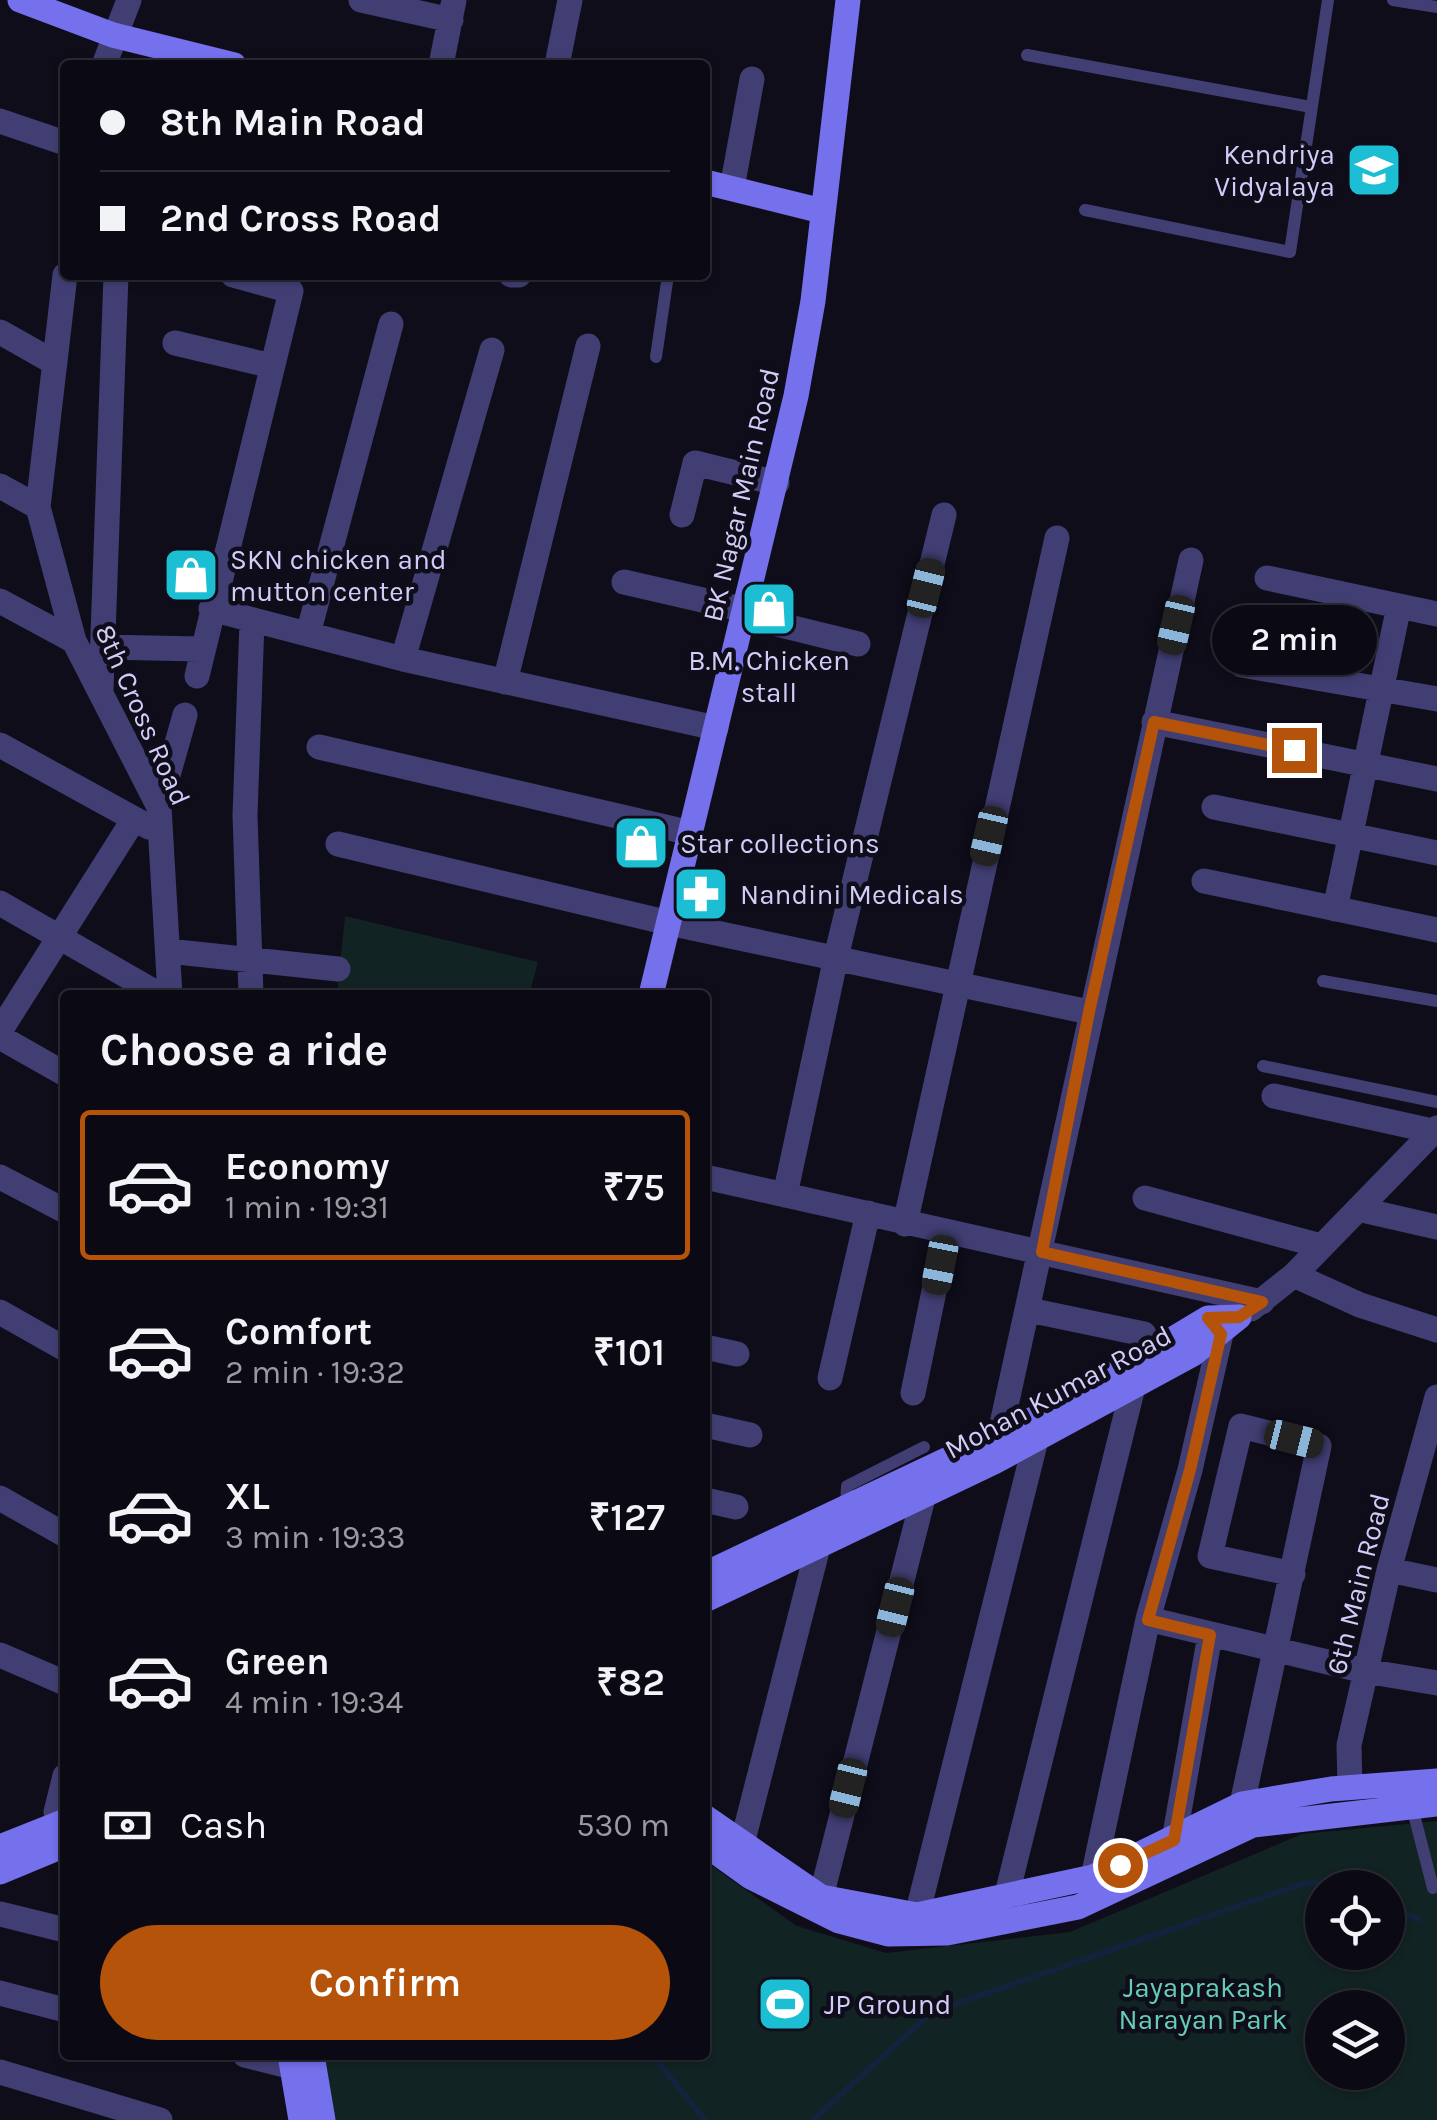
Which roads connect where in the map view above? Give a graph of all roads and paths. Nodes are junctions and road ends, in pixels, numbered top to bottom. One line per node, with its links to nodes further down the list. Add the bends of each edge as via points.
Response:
1 (20, 0): 9 (street)
2 (129, 0): 11 (street)
3 (362, 0): 10 (street)
4 (570, 0): 16 (street)
5 (848, 0): 24 (street, BK Nagar Main Road)
6 (1328, 0): 18 (lane)
7 (1393, 0): 8 (lane)
8 (1437, 7)
9 (68, 8): 11 (street)
10 (452, 10): 15 (street)
11 (113, 35): 13 (street); 14 (street)
12 (1027, 55): 18 (lane)
13 (106, 60)
14 (214, 60)
15 (442, 60)
16 (558, 60)
17 (752, 80): 22 (street)
18 (1312, 107): 23 (lane, via 1290,252)
19 (0, 121): 20 (street)
20 (60, 141)
21 (710, 183): 22 (street)
22 (732, 188): 24 (street)
23 (1085, 210)
24 (822, 211): 37 (street, BK Nagar Main Road, via 812,301)
25 (64, 280): 35 (street)
26 (116, 280): 55 (street)
27 (251, 280): 36 (street, via 291,291)
28 (667, 280): 34 (lane)
29 (391, 324): 52 (street)
30 (0, 332): 35 (street)
31 (175, 344): 36 (street)
32 (588, 346): 60 (street)
33 (492, 350): 57 (street)
34 (656, 356)
35 (55, 363): 39 (street)
36 (272, 366): 48 (street)
37 (776, 484): 40 (street, via 694,463); 49 (street, BK Nagar Main Road)
38 (0, 486): 39 (street)
39 (38, 507): 53 (street, 8th Cross Road)
40 (682, 515)
41 (944, 515): 85 (street)
42 (1057, 538): 89 (street)
43 (1191, 560): 65 (street)
44 (1267, 578): 47 (street)
45 (624, 582): 49 (street)
46 (0, 601): 53 (street)
47 (1399, 606): 50 (street); 61 (street)
48 (211, 609): 51 (street); 56 (street)
49 (745, 613): 54 (street); 66 (street, BK Nagar Main Road)
50 (1437, 614)
51 (252, 622): 52 (street); 86 (street, via 245,816)
52 (308, 634): 57 (street)
53 (74, 641): 62 (street, 8th Cross Road)
54 (858, 644)
55 (103, 646): 56 (street); 62 (street)
56 (200, 648): 59 (street)
57 (403, 660): 60 (street)
58 (1242, 665): 61 (street)
59 (197, 676)
60 (505, 682): 66 (street)
61 (1379, 689): 63 (street); 69 (street)
62 (101, 690): 73 (street, 8th Cross Road)
63 (1437, 699)
64 (185, 715): 73 (street)
65 (1154, 722): 69 (street); 95 (street)
66 (716, 728): 74 (street, BK Nagar Main Road)
67 (0, 745): 72 (street)
68 (319, 747): 74 (street)
69 (1364, 764): 70 (street); 75 (street)
70 (1437, 779)
71 (1214, 807): 75 (street)
72 (134, 819): 73 (street); 83 (street)
73 (161, 820): 84 (street, 8th Cross Road)
74 (690, 833): 81 (street, BK Nagar Main Road)
75 (1348, 835): 77 (street); 80 (street)
76 (338, 844): 81 (street)
77 (1437, 853)
78 (1204, 880): 80 (street)
79 (0, 903): 83 (street)
80 (1335, 909): 82 (street)
81 (669, 922): 85 (street); 93 (street, BK Nagar Main Road)
82 (1437, 930)
83 (58, 934): 90 (street); 96 (street)
84 (168, 951): 86 (street); 91 (street, 8th Cross Road)
85 (836, 957): 89 (street); 104 (street)
86 (250, 959): 87 (street); 92 (street)
87 (338, 968)
88 (1323, 981): 94 (lane)
89 (956, 984): 95 (street); 109 (street)
90 (152, 990)
91 (170, 990)
92 (251, 990)
93 (652, 990)
94 (1437, 1001)
95 (1089, 1012): 113 (street)
96 (0, 1034): 98 (street)
97 (1262, 1066): 100 (lane)
98 (60, 1071)
99 (1274, 1096): 101 (street)
100 (1437, 1102)
101 (1436, 1130): 107 (street, Mohan Kumar Road)
102 (0, 1177): 106 (street)
103 (710, 1178): 104 (street)
104 (785, 1195): 108 (street)
105 (1145, 1198): 112 (street)
106 (60, 1208)
107 (1358, 1209): 110 (street); 112 (street, Mohan Kumar Road)
108 (868, 1213): 109 (street); 124 (street)
109 (906, 1224): 111 (street)
110 (1437, 1227)
111 (946, 1233): 113 (street); 126 (street)
112 (1321, 1246): 114 (street, Mohan Kumar Road)
113 (1042, 1252): 115 (street); 116 (street)
114 (1294, 1275): 115 (street, Mohan Kumar Road); 119 (street, via 1360,1306)
115 (1262, 1302): 118 (street, Mohan Kumar Road)
116 (1029, 1310): 120 (street); 130 (street)
117 (0, 1312): 121 (street)
118 (1223, 1323): 125 (street, Mohan Kumar Road); 134 (street)
119 (1437, 1330)
120 (1144, 1334)
121 (60, 1346)
122 (710, 1348): 123 (street)
123 (737, 1354)
124 (830, 1378)
125 (1127, 1379): 130 (street); 132 (street, Mohan Kumar Road); 174 (street)
126 (913, 1393)
127 (1437, 1397): 128 (street, 6th Main Road)
128 (1434, 1424): 138 (street, 6th Main Road)
129 (710, 1426): 131 (street)
130 (1000, 1433): 141 (street)
131 (750, 1435)
132 (1036, 1440): 137 (street, Mohan Kumar Road); 176 (street)
133 (924, 1447): 141 (lane, via 847,1486)
134 (1190, 1470): 135 (street); 150 (street)
135 (1228, 1479): 147 (street, via 1210,1556); 147 (street, via 1242,1426 1320,1446)
136 (0, 1498): 143 (street)
137 (923, 1498): 144 (street, Mohan Kumar Road); 173 (street)
138 (1410, 1499): 140 (street); 145 (street, 6th Main Road)
139 (710, 1501): 142 (street)
140 (1437, 1505)
141 (846, 1506): 146 (street)
142 (736, 1507)
143 (60, 1531)
144 (818, 1547): 149 (street, Mohan Kumar Road); 166 (street)
145 (1388, 1570): 148 (street); 154 (street, 6th Main Road)
146 (710, 1572)
147 (1293, 1574): 152 (street)
148 (1437, 1580)
149 (710, 1598)
150 (1148, 1620): 151 (street); 171 (street)
151 (1210, 1635): 152 (street); 165 (street)
152 (1276, 1652): 154 (street); 160 (street)
153 (0, 1655): 155 (street)
154 (1365, 1672): 156 (street); 158 (street, 6th Main Road, via 1348,1745)
155 (60, 1681)
156 (1437, 1683)
157 (1437, 1780): 159 (street)
158 (1350, 1787): 159 (street); 160 (street)
159 (1419, 1798): 169 (street, via 1254,1825 1078,1907 947,1933 888,1934 838,1921); 172 (lane)
160 (1242, 1804): 165 (street)
161 (60, 1815): 164 (street)
162 (60, 1815): 168 (street)
163 (710, 1821): 166 (street)
164 (0, 1836)
165 (1174, 1840): 171 (street)
166 (742, 1844): 173 (street)
167 (60, 1847): 170 (street)
168 (0, 1848)
169 (710, 1848)
170 (0, 1872)
171 (1092, 1877): 174 (street)
172 (1433, 1888)
173 (821, 1897): 176 (street)
174 (1006, 1898): 176 (street)
175 (0, 1914): 177 (street)
176 (917, 1915)
177 (60, 1929)
178 (0, 1993): 179 (street)
179 (60, 2009)
180 (298, 2060): 185 (street)
181 (298, 2060): 186 (street)
182 (0, 2072): 183 (street)
183 (92, 2110): 184 (street)
184 (160, 2120)
185 (301, 2120)
186 (323, 2120)

